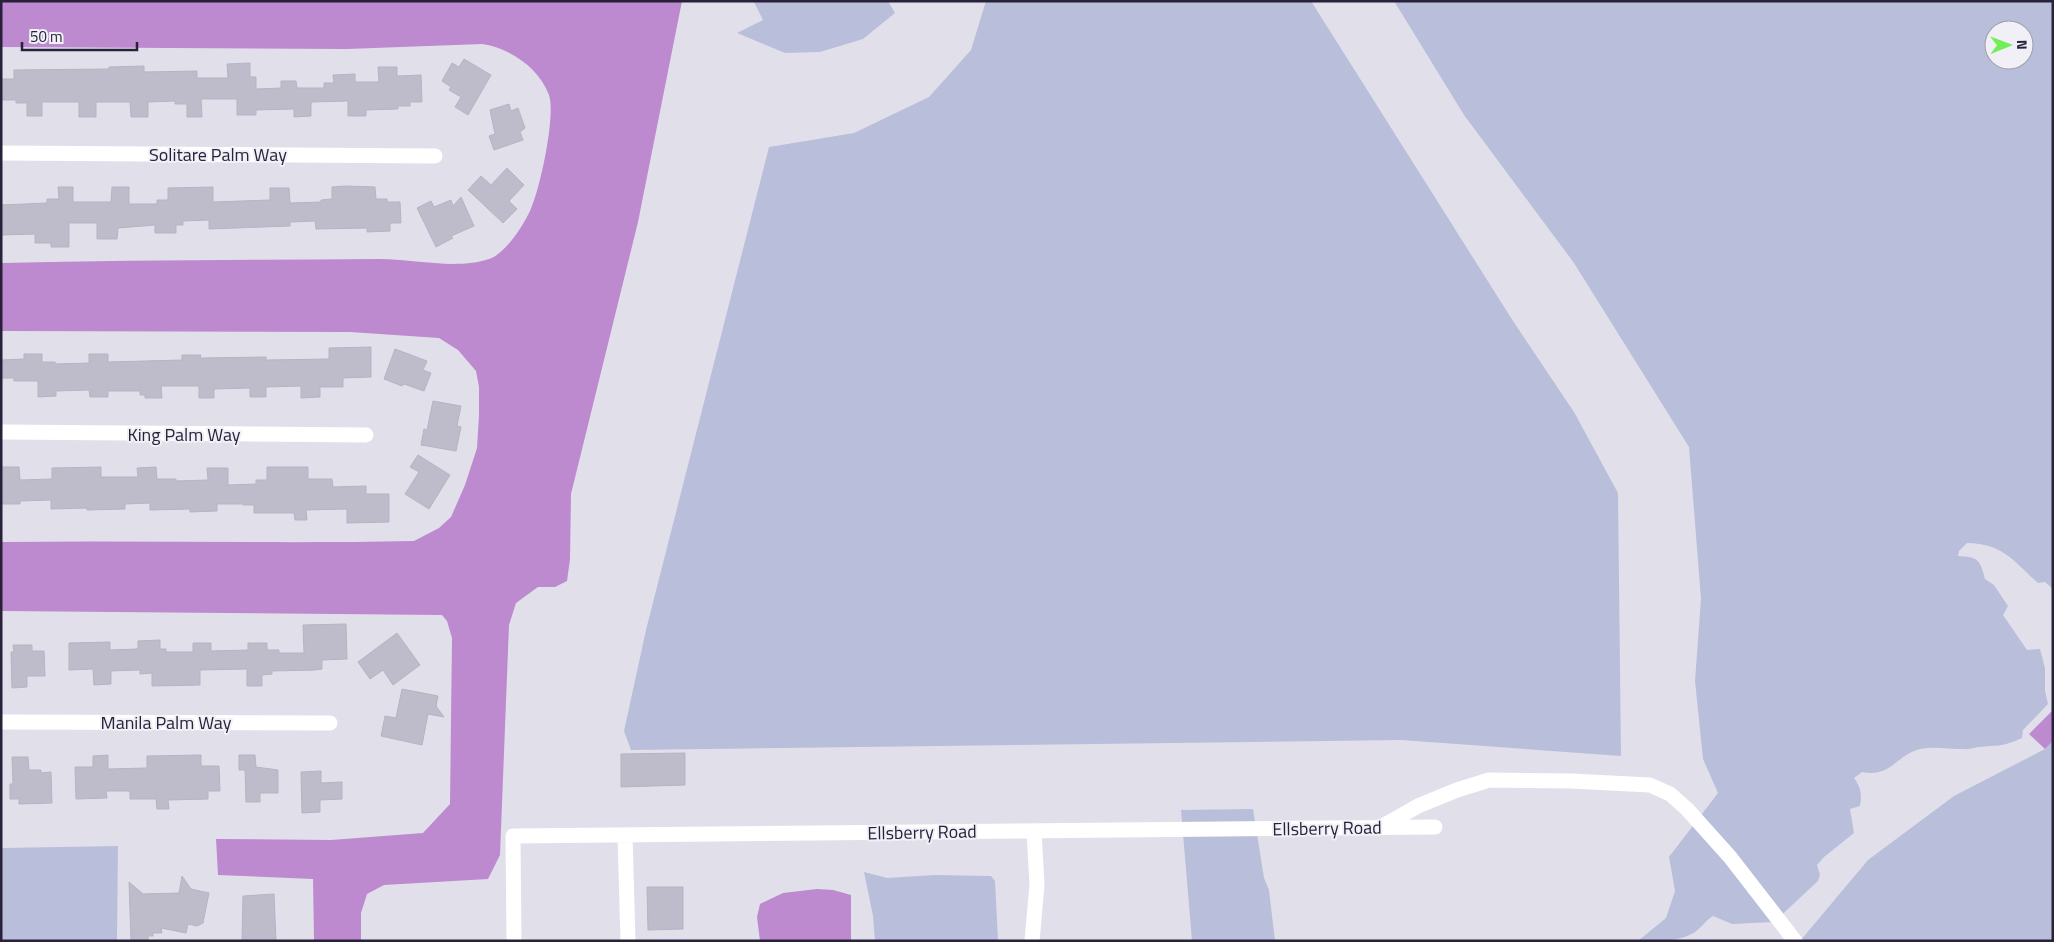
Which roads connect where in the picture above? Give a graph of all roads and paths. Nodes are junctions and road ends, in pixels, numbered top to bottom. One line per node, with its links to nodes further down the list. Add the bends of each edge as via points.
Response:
1 (1, 153): 2 (street, Solitare Palm Way)
2 (435, 156)
3 (1, 432): 4 (street, King Palm Way)
4 (366, 435)
5 (1, 722): 6 (street, Manila Palm Way)
6 (330, 723)
7 (1435, 827): 8 (street, Ellsberry Road)
8 (1380, 828): 9 (street, Ellsberry Road); 14 (street, via 1418,806 1489,780 1650,785 1670,794 1687,809 1730,857)
9 (1034, 831): 10 (street, Ellsberry Road); 13 (street, via 1036,885)
10 (626, 835): 11 (street, Ellsberry Road, via 513,836); 12 (street)
11 (514, 941)
12 (628, 941)
13 (1032, 941)
14 (1795, 941)

